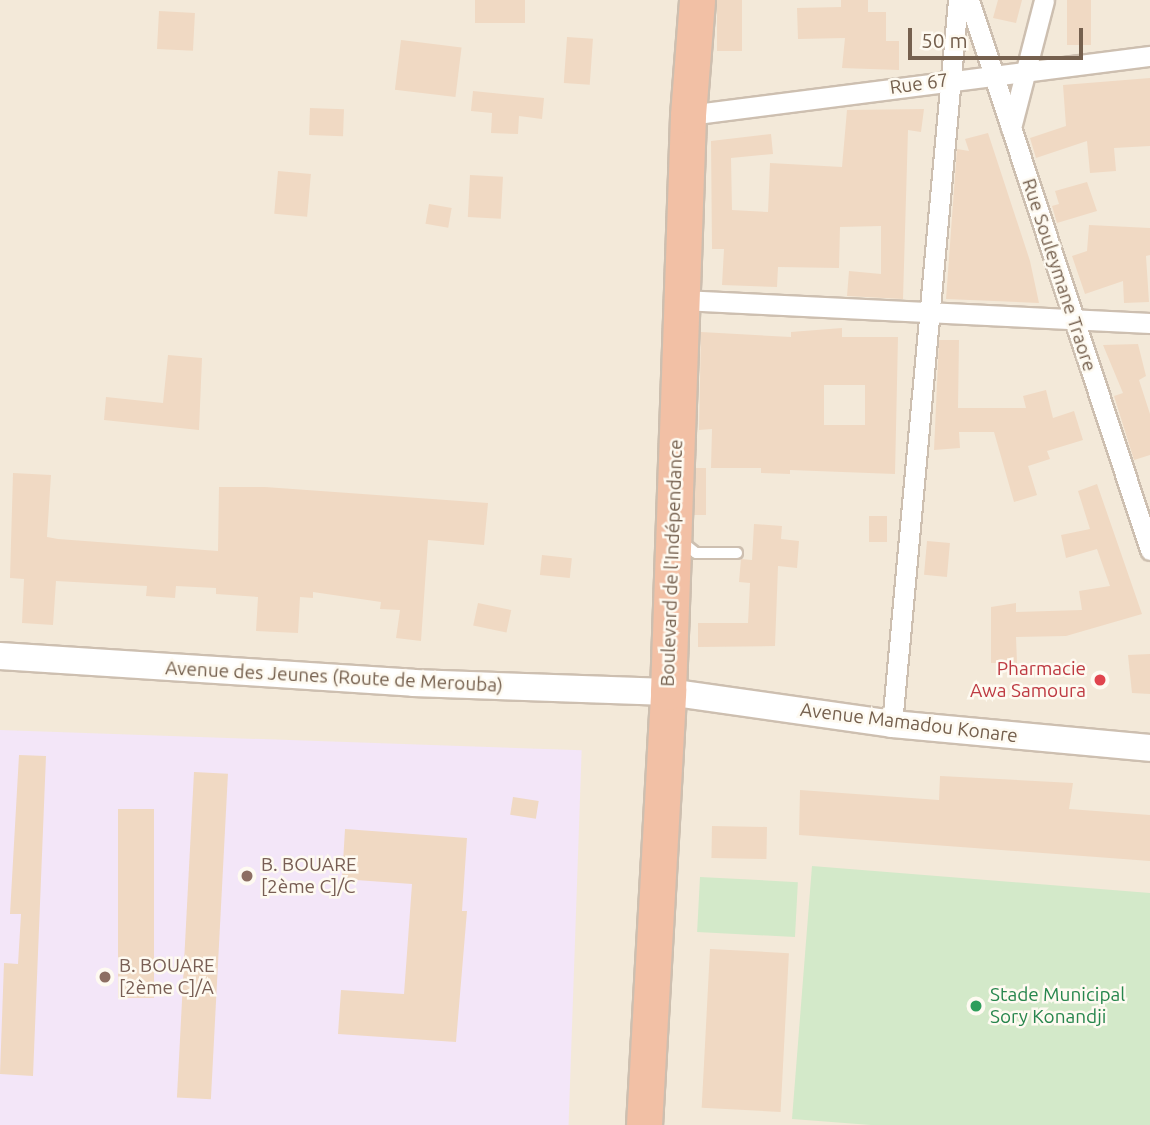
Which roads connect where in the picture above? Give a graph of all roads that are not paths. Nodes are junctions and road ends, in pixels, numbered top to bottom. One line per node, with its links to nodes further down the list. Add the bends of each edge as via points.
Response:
1 (696, 0): 9 (highway, Boulevard de l'Indépendance)
2 (958, 0): 8 (street)
3 (969, 0): 7 (street, Rue Souleymane Traore)
4 (1044, 0): 6 (street)
5 (1150, 56): 6 (street, Rue 67)
6 (1027, 69): 7 (street, Rue 67); 10 (street)
7 (992, 74): 8 (street, Rue 67); 10 (street, Rue Souleymane Traore)
8 (951, 80): 9 (street, Rue 67); 12 (street)
9 (688, 115): 11 (highway, Boulevard de l'Indépendance)
10 (1011, 128): 13 (street, Rue Souleymane Traore)
11 (681, 300): 12 (street); 15 (highway, Boulevard de l'Indépendance)
12 (929, 315): 13 (street); 20 (street)
13 (1074, 321): 14 (street); 16 (street, Rue Souleymane Traore)
14 (1150, 323)
15 (674, 535): 17 (lane, via 696,553); 19 (highway, Boulevard de l'Indépendance)
16 (1150, 550)
17 (737, 553)
18 (0, 656): 19 (main road, Avenue des Jeunes (Route de Merouba), via 413,683)
19 (668, 692): 20 (main road, Avenue Mamadou Konare); 22 (highway, Boulevard de l'Indépendance)
20 (892, 724): 21 (main road, Avenue Mamadou Konare)
21 (1150, 748)
22 (644, 1125)

